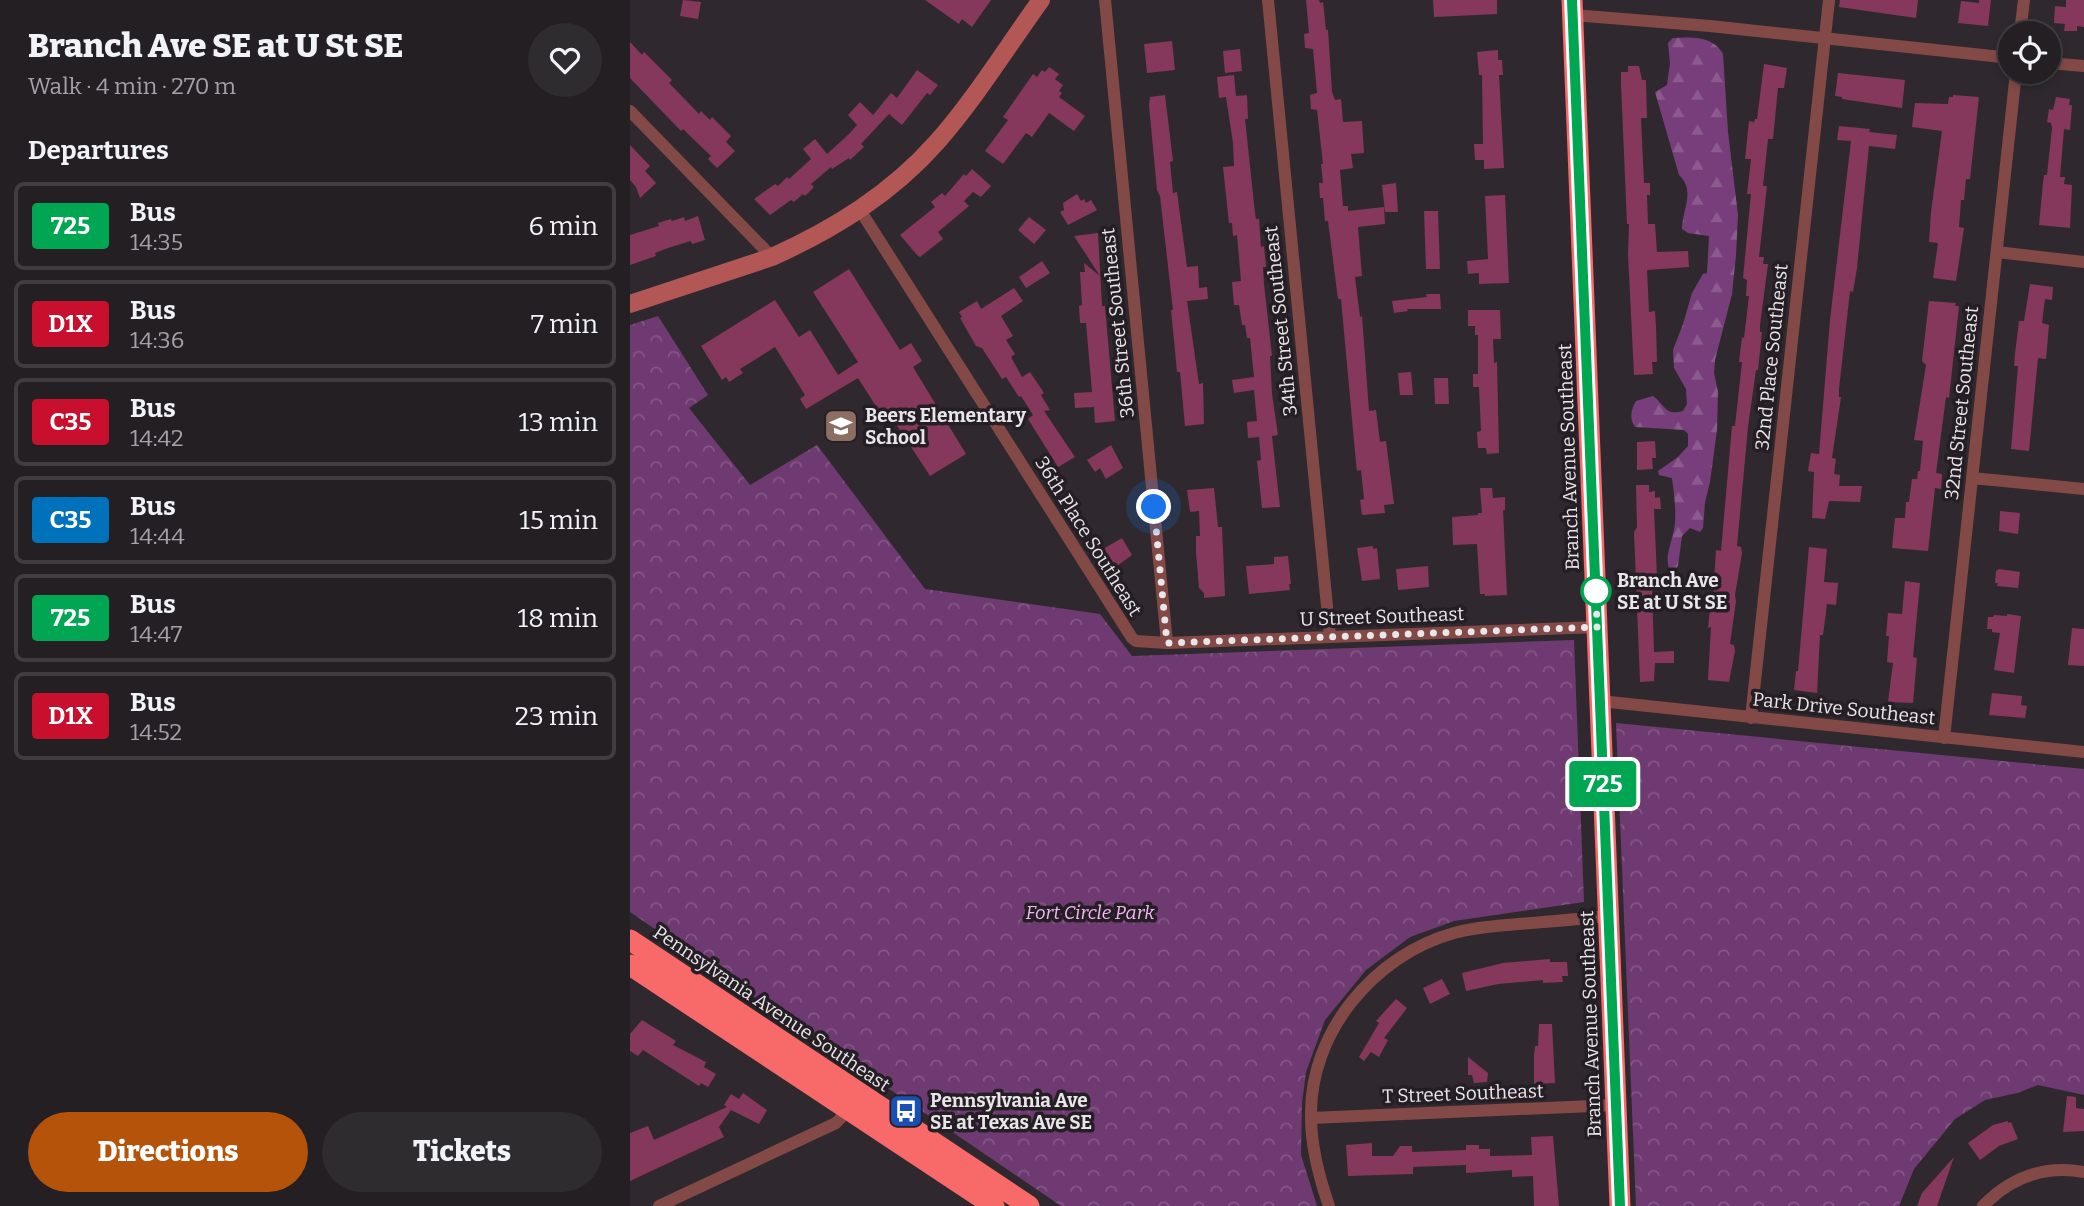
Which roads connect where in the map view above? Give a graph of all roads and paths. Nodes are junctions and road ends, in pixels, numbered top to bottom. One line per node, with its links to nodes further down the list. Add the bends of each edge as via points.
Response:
1 (1041, 0): 14 (main road, via 945,133 899,180)
2 (1105, 0): 23 (street, 36th Street Southeast)
3 (1268, 0): 22 (street, 34th Street Southeast)
4 (1829, 0): 8 (street, 32nd Place Southeast)
5 (2024, 0): 7 (street)
6 (1572, 8): 8 (street, via 1609,17); 21 (highway, Branch Avenue Southeast)
7 (2021, 21)
8 (1825, 38): 9 (street); 25 (street, 32nd Place Southeast)
9 (1998, 57)
10 (2061, 64): 11 (street)
11 (2084, 66)
12 (2015, 84): 15 (street, 32nd Street Southeast)
13 (634, 115): 16 (street)
14 (860, 210): 16 (main road); 23 (street, 36th Place Southeast, via 1132,638)
15 (1997, 253): 17 (street); 19 (street, 32nd Street Southeast)
16 (772, 257): 18 (main road)
17 (2084, 262)
18 (630, 304)
19 (1972, 478): 20 (street); 26 (street, 32nd Street Southeast)
20 (2084, 489)
21 (1597, 627): 22 (street, U Street Southeast); 24 (highway, Branch Avenue Southeast)
22 (1329, 637): 23 (street, U Street Southeast)
23 (1167, 643)
24 (1600, 701): 25 (street, Park Drive Southeast); 28 (highway, Branch Avenue Southeast)
25 (1752, 718): 26 (street, Park Drive Southeast)
26 (1944, 738): 27 (street, Park Drive Southeast)
27 (2084, 752)
28 (1608, 916): 32 (highway, Branch Avenue Southeast); 33 (street, via 1458,932 1418,947 1395,962 1363,988 1333,1030 1317,1068)
29 (630, 940): 31 (highway, Pennsylvania Avenue Southeast)
30 (630, 965): 31 (highway, Pennsylvania Avenue Southeast)
31 (855, 1103): 35 (street, via 836,1122); 36 (highway, Pennsylvania Avenue Southeast); 37 (highway, Pennsylvania Avenue Southeast)
32 (1616, 1105): 33 (street, T Street Southeast); 39 (highway, Branch Avenue Southeast)
33 (1311, 1118): 38 (street, via 1318,1171)
34 (2084, 1172): 40 (street, via 2055,1170 2024,1177)
35 (659, 1206)
36 (994, 1206)
37 (1029, 1206)
38 (1329, 1206)
39 (1620, 1206)
40 (1983, 1206)

